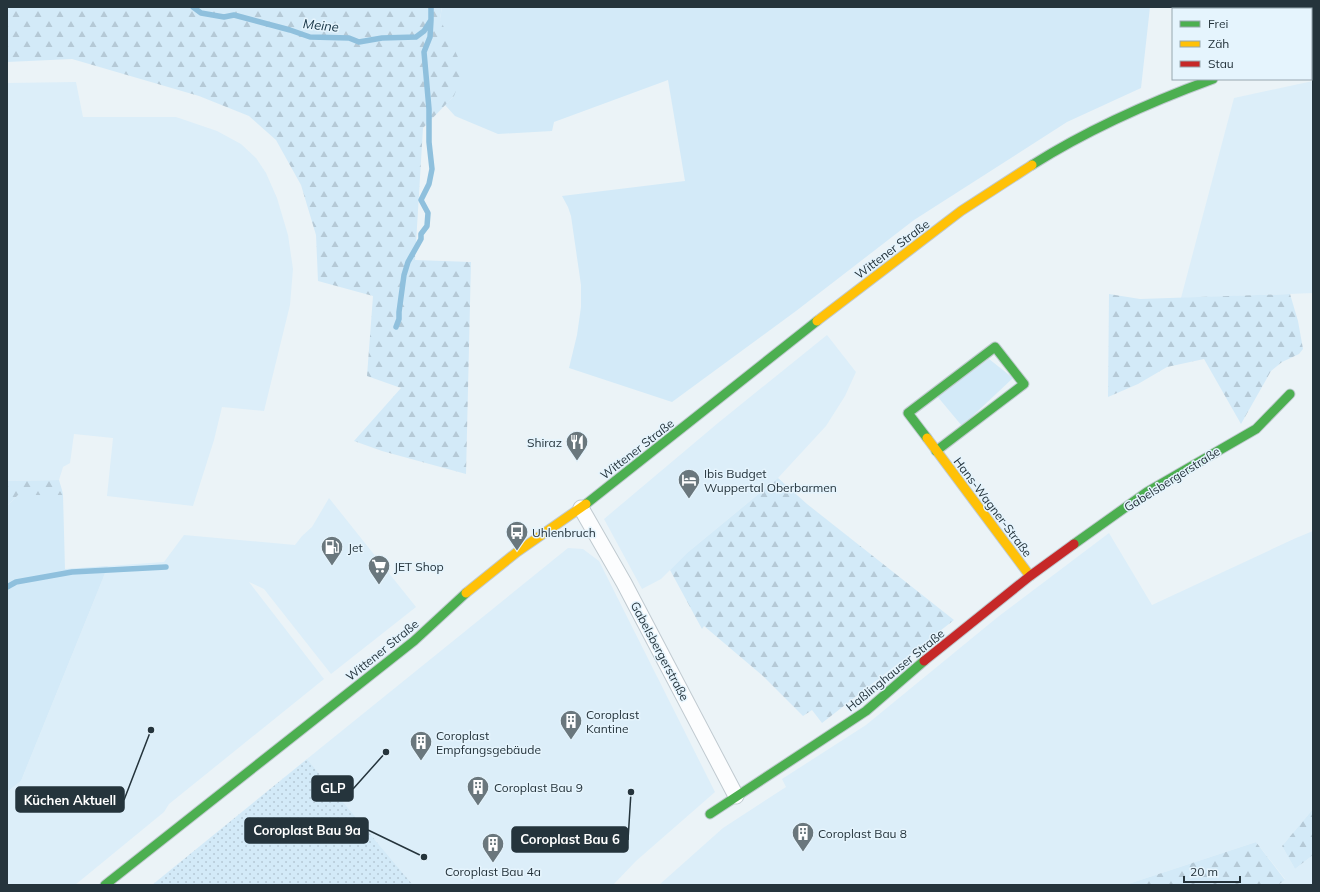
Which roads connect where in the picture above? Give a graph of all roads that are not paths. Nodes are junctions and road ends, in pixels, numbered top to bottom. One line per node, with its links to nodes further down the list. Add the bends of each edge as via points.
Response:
1 (1211, 80): 4 (main road, Wittener Straße, via 1172,94 1097,128 1039,161 961,211)
2 (1290, 394): 5 (main road, Gabelsbergerstraße, via 1256,429 1147,492)
3 (936, 451): 3 (main road, Hans-Wagner-Straße, via 908,413 996,347 1024,384); 5 (main road, Hans-Wagner-Straße)
4 (581, 508): 6 (street, Gabelsbergerstraße, via 624,583); 8 (main road, Wittener Straße, via 517,552 414,641)
5 (1030, 576): 6 (main road, Haßlinghauser Straße, via 866,711)
6 (736, 796): 7 (main road, Haßlinghauser Straße)
7 (710, 814)
8 (104, 885)

